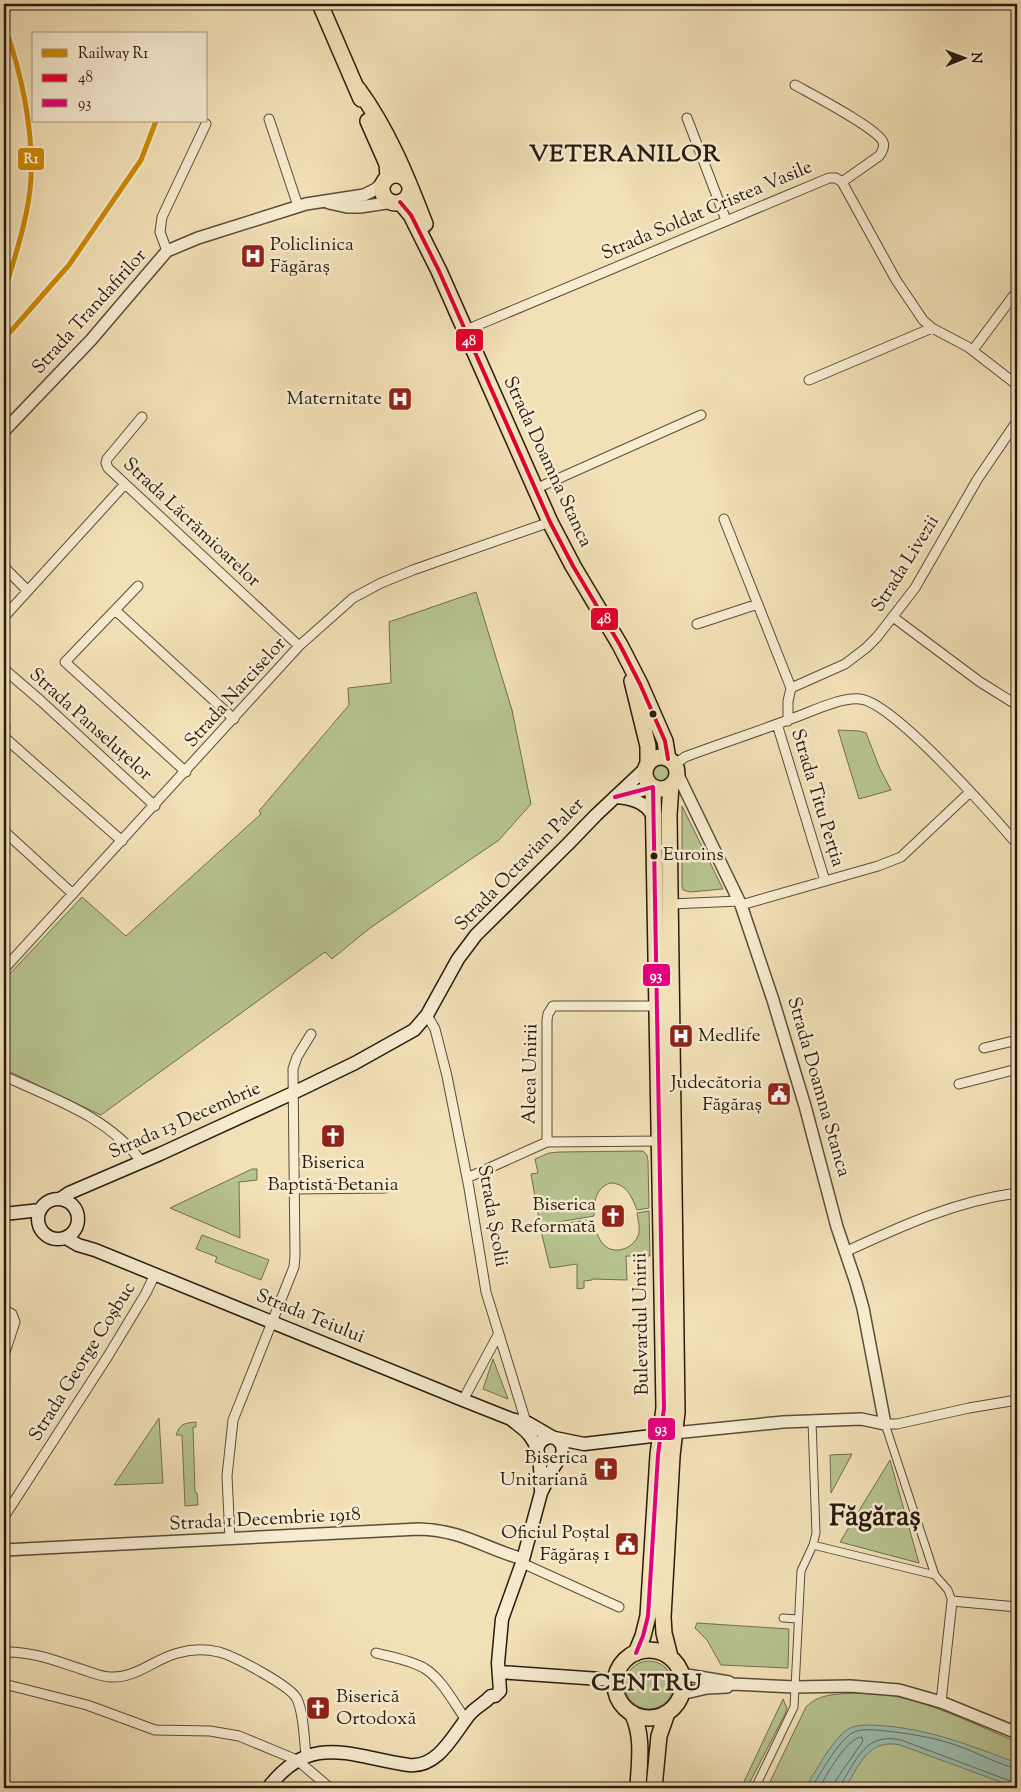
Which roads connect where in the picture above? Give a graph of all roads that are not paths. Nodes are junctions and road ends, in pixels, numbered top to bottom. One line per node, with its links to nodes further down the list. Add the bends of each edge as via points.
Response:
1 (320, 4): 3 (main road, Strada Doamna Stanca)
2 (795, 85): 9 (street, via 868,128 883,143 879,156)
3 (358, 89): 7 (main road, Strada Doamna Stanca, via 387,164); 8 (main road, Strada Doamna Stanca, via 377,116)
4 (687, 118): 13 (street)
5 (269, 119): 12 (street)
6 (206, 124): 14 (street, Strada Trandafirilor, via 162,217 160,232)
7 (386, 179): 8 (main road, via 397,174); 10 (street, via 376,189 358,196); 11 (main road, Strada Doamna Stanca, via 383,194)
8 (408, 182): 11 (main road, via 408,196); 15 (main road, Strada Doamna Stanca, via 431,240)
9 (842, 182): 13 (street, Strada Soldat Cristea Vasile, via 829,178); 17 (street, Strada Soldat Cristea Vasile, via 902,290 918,315)
10 (317, 201): 11 (street, via 353,207); 12 (street)
11 (396, 202): 15 (main road, Strada Doamna Stanca, via 411,215)
12 (298, 206): 14 (street)
13 (726, 220): 18 (street, Strada Soldat Cristea Vasile)
14 (167, 251): 25 (street, Strada Trandafirilor, via 97,333)
15 (439, 271): 18 (main road, Strada Doamna Stanca)
16 (1017, 291): 19 (street)
17 (932, 328): 19 (street, Strada Soldat Cristea Vasile); 20 (street)
18 (466, 330): 27 (main road, Strada Doamna Stanca)
19 (972, 350): 21 (street, Strada Soldat Cristea Vasile)
20 (809, 380)
21 (1017, 385)
22 (701, 415): 27 (street)
23 (142, 417): 26 (street, Strada Lăcrămioarelor, via 107,458 108,468)
24 (1017, 421): 36 (street, Strada Livezii, via 977,480 922,576)
25 (4, 431)
26 (125, 484): 32 (street); 38 (street, Strada Lăcrămioarelor)
27 (535, 489): 29 (main road, Strada Doamna Stanca)
28 (724, 519): 33 (street)
29 (550, 522): 38 (street, Strada Narciselor, via 381,583 353,598); 39 (main road, Strada Doamna Stanca)
30 (4, 567): 32 (street)
31 (138, 586): 34 (street)
32 (28, 590): 35 (street)
33 (758, 604): 37 (street); 41 (street)
34 (115, 610): 43 (street); 49 (street, Strada Panseluțelor, via 65,662)
35 (4, 617)
36 (894, 617): 41 (street, Strada Livezii, via 856,657); 42 (street, via 980,682)
37 (697, 624)
38 (299, 646): 43 (street, Strada Narciselor)
39 (629, 665): 47 (main road, Strada Doamna Stanca, via 648,746); 48 (main road, Strada Doamna Stanca, via 654,714)
40 (4, 669): 53 (street, Strada Panseluțelor)
41 (791, 688): 44 (street)
42 (1017, 705)
43 (234, 719): 49 (street, Strada Narciselor)
44 (788, 721): 45 (street, Strada Titu Perția); 51 (street, Strada Titu Perția, via 846,700 870,701 898,720)
45 (777, 724): 48 (street, Strada Titu Perția, via 685,756); 58 (street, Strada Titu Perția)
46 (4, 737): 56 (street)
47 (647, 766): 48 (main road, via 657,758); 50 (main road, via 646,779); 52 (main road, Strada Octavian Paler)
48 (673, 770): 50 (main road, via 662,789); 60 (street, Strada Doamna Stanca); 61 (main road, Bulevardul Unirii, via 669,815)
49 (186, 772): 53 (street, Strada Narciselor)
50 (653, 787): 52 (main road); 54 (main road, Bulevardul Unirii)
51 (970, 792): 57 (street, Strada Titu Perția); 58 (street, Strada Titu Perția, via 902,857)
52 (615, 797): 54 (main road, via 638,801); 64 (main road, Strada Octavian Paler, via 476,934)
53 (155, 806): 56 (street, Strada Narciselor)
54 (653, 816): 63 (main road, Bulevardul Unirii)
55 (4, 831): 59 (street)
56 (122, 841): 59 (street, Strada Narciselor)
57 (1017, 844)
58 (825, 881): 60 (street, Strada Titu Perția)
59 (73, 894): 62 (street, Strada Narciselor)
60 (740, 903): 61 (street, Strada Titu Perția); 90 (street, Strada Doamna Stanca, via 805,1106)
61 (671, 904): 71 (main road, Bulevardul Unirii)
62 (5, 965)
63 (657, 1006): 70 (main road, Bulevardul Unirii); 75 (street, Aleea Unirii, via 553,1006 548,1014)
64 (427, 1015): 73 (main road, Strada 13 Decembrie, via 414,1030 401,1038); 77 (street, Strada Școlii, via 444,1059)
65 (311, 1034): 73 (street, via 294,1063)
66 (1017, 1040): 67 (street)
67 (984, 1048)
68 (1017, 1069): 72 (street)
69 (4, 1076): 76 (street, via 96,1120 122,1139)
70 (658, 1081): 71 (street); 74 (main road, Bulevardul Unirii)
71 (674, 1081): 74 (main road, Bulevardul Unirii)
72 (959, 1084)
73 (293, 1093): 76 (main road, Strada 13 Decembrie); 80 (street)
74 (666, 1141): 75 (street, Aleea Unirii); 102 (main road, Bulevardul Unirii, via 677,1376 677,1412)
75 (547, 1142): 77 (street, Aleea Unirii)
76 (142, 1162): 78 (main road, Strada 13 Decembrie)
77 (467, 1178): 94 (street, Strada Școlii, via 485,1286)
78 (93, 1183): 82 (main road, Strada 13 Decembrie); 83 (main road, Strada 13 Decembrie, via 80,1193)
79 (385, 1188): 80 (street)
80 (294, 1189): 93 (street, via 294,1267)
81 (1017, 1193): 90 (street, via 977,1200 931,1214)
82 (60, 1200): 83 (main road); 84 (main road, via 49,1202)
83 (72, 1206): 86 (main road, via 77,1215)
84 (40, 1210): 85 (main road); 87 (main road)
85 (8, 1213): 87 (main road)
86 (76, 1226): 88 (main road); 89 (main road, Strada Teiului)
87 (40, 1228): 88 (main road, via 49,1237)
88 (66, 1238): 89 (main road, Strada Teiului)
89 (95, 1250): 91 (main road, Strada Teiului)
90 (845, 1252): 101 (street, Strada Doamna Stanca, via 863,1308)
91 (155, 1274): 93 (main road, Strada Teiului); 108 (street, Strada George Coșbuc, via 108,1356)
92 (4, 1310): 95 (street, via 12,1314 15,1322)
93 (273, 1322): 96 (main road, Strada Teiului); 109 (street, via 233,1420 227,1476)
94 (498, 1335): 96 (street); 100 (street, Strada Școlii)
95 (4, 1355)
96 (463, 1400): 98 (main road, Strada Teiului)
97 (1017, 1400): 101 (street)
98 (511, 1419): 100 (main road); 105 (main road, via 531,1437)
99 (812, 1421): 101 (street, via 862,1418); 102 (street); 110 (street, via 816,1524)
100 (526, 1422): 103 (main road)
101 (885, 1424): 113 (street)
102 (667, 1434): 104 (main road); 120 (main road, Bulevardul Unirii, via 658,1455 648,1616); 122 (main road, Bulevardul Unirii, via 669,1489 663,1610)
103 (554, 1438): 104 (main road); 105 (main road, via 542,1440); 106 (main road, via 562,1445)
104 (584, 1444): 106 (main road)
105 (538, 1454): 106 (main road, via 549,1464); 107 (main road)
106 (560, 1459): 107 (main road)
107 (541, 1493): 112 (main road)
108 (4, 1517)
109 (230, 1539): 111 (street, Strada 1 Decembrie 1918); 112 (street, Strada 1 Decembrie 1918, via 433,1530 458,1534)
110 (813, 1545): 113 (street); 118 (street, via 802,1566)
111 (4, 1550)
112 (522, 1561): 115 (street); 123 (main road, via 502,1619)
113 (935, 1574): 114 (street)
114 (952, 1601): 116 (street); 130 (street)
115 (619, 1607)
116 (1017, 1607)
117 (784, 1618): 118 (street)
118 (797, 1619): 128 (street)
119 (4, 1652): 135 (street, via 37,1655 99,1675 117,1677 135,1673 187,1651 222,1653 294,1694 300,1710)
120 (636, 1652): 122 (main road, via 650,1650); 125 (main road, Bulevardul Unirii, via 622,1663)
121 (376, 1653): 133 (street, via 429,1671)
122 (670, 1658): 124 (main road, Bulevardul Unirii)
123 (498, 1668): 125 (main road); 133 (main road, via 488,1690 491,1696)
124 (681, 1674): 127 (street); 129 (main road)
125 (615, 1680): 131 (main road, via 618,1699)
126 (4, 1684): 135 (street, via 87,1705 155,1730 232,1734)
127 (732, 1684): 128 (street); 129 (street)
128 (795, 1687): 130 (street, via 887,1688); 140 (street, via 793,1709)
129 (682, 1694): 132 (main road)
130 (941, 1702): 134 (street)
131 (632, 1713): 132 (main road, via 649,1718); 138 (main road, via 640,1737)
132 (667, 1713): 139 (main road, via 659,1736)
133 (466, 1720): 135 (main road, via 439,1754 423,1764 409,1765 325,1751)
134 (1017, 1733)
135 (302, 1758): 136 (main road, via 283,1770); 137 (street)
136 (268, 1788)
137 (330, 1788)
138 (638, 1788)
139 (654, 1788)
140 (754, 1788)

